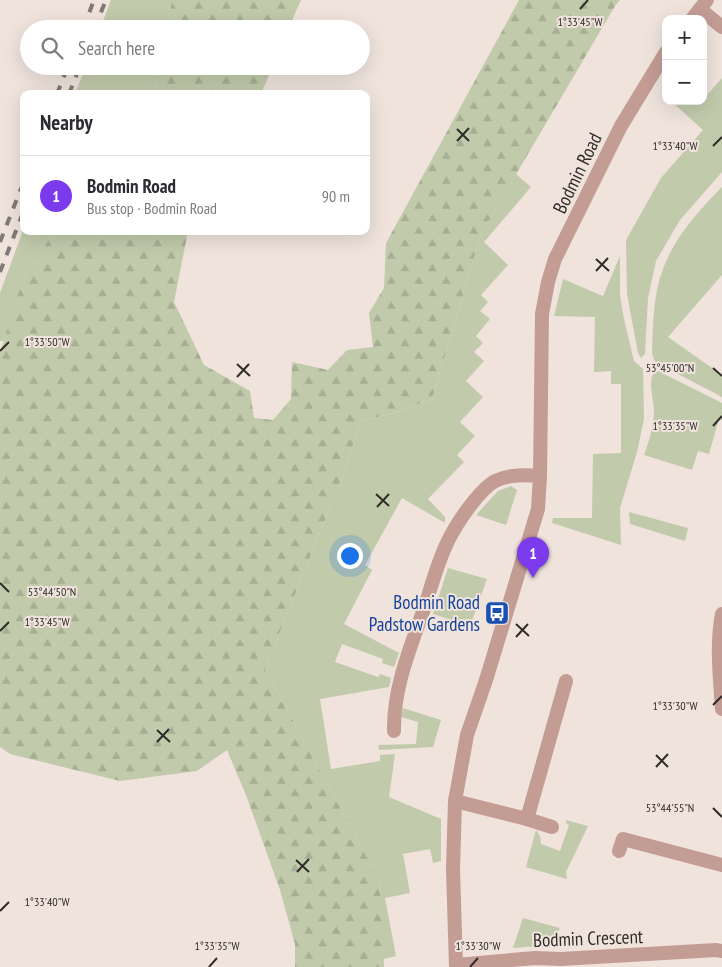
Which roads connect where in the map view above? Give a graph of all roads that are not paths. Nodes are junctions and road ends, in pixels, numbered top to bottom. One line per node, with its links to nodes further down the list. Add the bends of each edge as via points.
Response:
1 (700, 9): 2 (street)
2 (722, 27)
3 (662, 59): 4 (street, Bodmin Road, via 621,126 555,259 542,314)
4 (540, 476): 9 (street, via 508,476 495,481 466,512 452,534 439,563 402,675 394,711); 10 (street, Bodmin Road, via 538,509 467,735)
5 (722, 614): 6 (street)
6 (721, 659): 8 (street)
7 (566, 681): 11 (street)
8 (722, 709)
9 (394, 731)
10 (454, 801): 11 (street); 16 (street, Bodmin Road)
11 (527, 819): 12 (street)
12 (552, 827)
13 (620, 851): 14 (street, via 622,839)
14 (722, 865)
15 (722, 950): 16 (street, Bodmin Crescent, via 535,958)
16 (456, 966)

